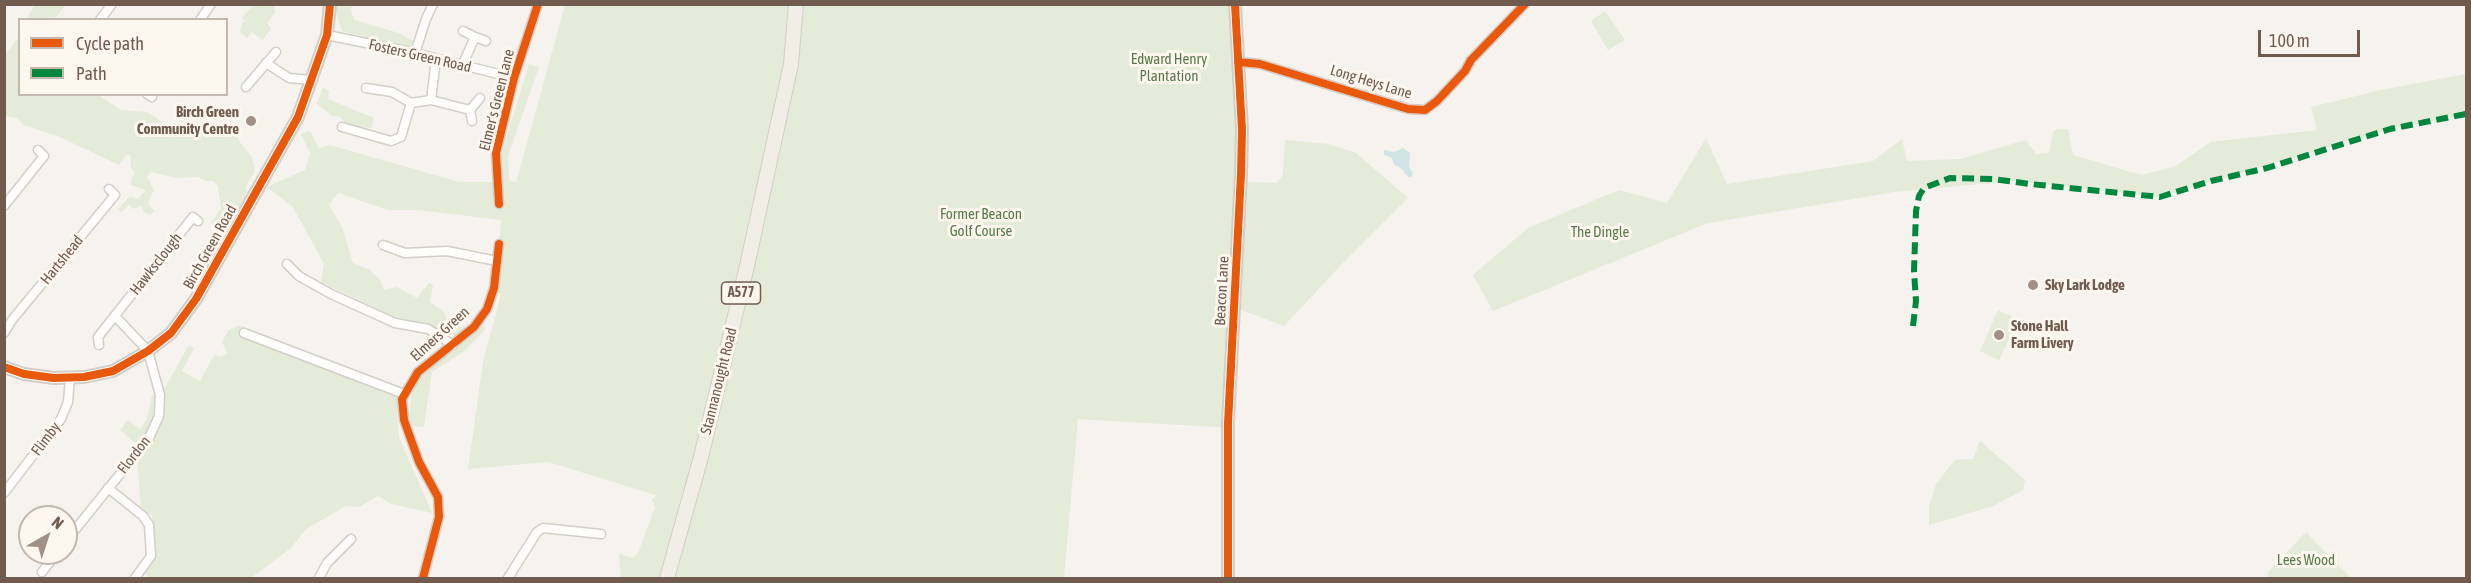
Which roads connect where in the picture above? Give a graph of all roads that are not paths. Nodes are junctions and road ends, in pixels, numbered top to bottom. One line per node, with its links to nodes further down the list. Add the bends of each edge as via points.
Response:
1 (112, 4): 9 (street)
2 (211, 4): 10 (street)
3 (330, 4): 12 (street, Birch Green Road)
4 (433, 4): 16 (street)
5 (538, 4): 21 (street, Elmer's Green Lane)
6 (796, 4): 60 (main road, Stannanought Road / A577, via 790,64 747,266)
7 (1235, 4): 18 (street, Beacon Lane)
8 (1525, 4): 18 (street, Long Heys Lane, via 1425,110 1408,109 1260,64)
9 (102, 18)
10 (201, 18)
11 (463, 31): 13 (street)
12 (327, 35): 16 (street, Fosters Green Road); 22 (street, Birch Green Road)
13 (475, 37): 14 (street); 20 (street)
14 (486, 41)
15 (276, 52): 19 (street)
16 (415, 53): 17 (street, Fosters Green Road)
17 (436, 59): 20 (street, Fosters Green Road); 26 (street)
18 (1238, 62): 61 (street, Beacon Lane, via 1242,130 1228,423)
19 (266, 63): 22 (street, via 289,78); 23 (street)
20 (462, 66): 21 (street, Fosters Green Road)
21 (514, 78): 33 (street, Elmer's Green Lane, via 496,153)
22 (311, 80): 45 (street, Birch Green Road, via 298,117 196,299 171,333)
23 (246, 87)
24 (366, 88): 27 (street, via 392,92)
25 (480, 98): 28 (street)
26 (431, 100): 27 (street); 28 (street)
27 (411, 103): 30 (street, via 400,136 391,141)
28 (470, 110): 29 (street)
29 (472, 121)
30 (342, 128)
31 (38, 150): 34 (street, via 44,156)
32 (109, 189): 41 (street, Hartshead, via 115,195)
33 (500, 204)
34 (4, 206)
35 (198, 221): 40 (street, Hawksclough, via 193,217)
36 (499, 244): 38 (street, Elmers Green)
37 (383, 245): 38 (street, via 405,254 447,251)
38 (497, 261): 44 (street, Elmers Green, via 487,309)
39 (287, 264): 44 (street, Elmers Green, via 330,294 395,323 428,329)
40 (115, 316): 43 (street, Hawksclough, via 98,337); 45 (street)
41 (4, 333)
42 (244, 333): 48 (street)
43 (99, 345)
44 (453, 345): 48 (street, Elmers Green, via 424,366)
45 (148, 351): 47 (street, Birch Green Road, via 113,371); 49 (street, Flordon, via 160,395 159,416 149,438)
46 (4, 367): 47 (street, Birch Green Road, via 39,377)
47 (70, 378): 50 (street, Flimby, via 68,402 61,419)
48 (404, 394): 58 (street, via 404,420 419,462 438,497 439,517)
49 (108, 488): 51 (street, Flordon); 56 (street, Flordon, via 149,525 151,555)
50 (4, 493)
51 (78, 526)
52 (601, 534): 59 (street, via 543,528)
53 (351, 539): 57 (street, via 327,563)
54 (48, 565): 55 (street)
55 (42, 572)
56 (135, 579)
57 (319, 579)
58 (423, 579)
59 (508, 579)
60 (667, 579)
61 (1228, 579)

